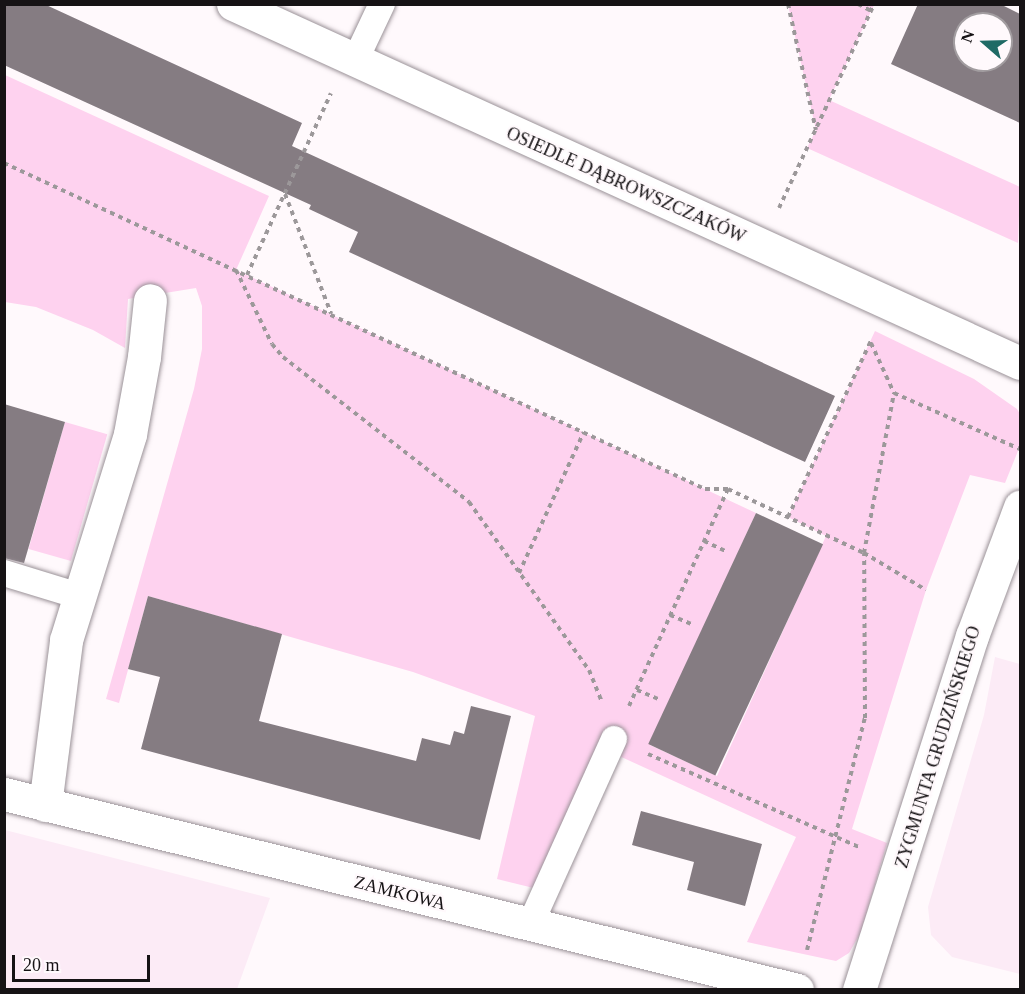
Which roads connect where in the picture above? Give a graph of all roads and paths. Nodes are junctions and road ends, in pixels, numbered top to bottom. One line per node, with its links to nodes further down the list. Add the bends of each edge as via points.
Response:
1 (233, 4): 7 (street, OSIEDLE DĄBROWSZCZAKÓW)
2 (382, 4): 7 (lane)
3 (788, 4): 8 (path)
4 (858, 4): 6 (path)
5 (873, 4): 6 (path)
6 (871, 11): 8 (path)
7 (345, 73): 10 (path); 11 (street, OSIEDLE DĄBROWSZCZAKÓW)
8 (816, 130): 11 (path)
9 (4, 163): 12 (path)
10 (284, 193): 13 (path); 16 (path)
11 (761, 246): 15 (street, OSIEDLE DĄBROWSZCZAKÓW)
12 (235, 269): 13 (path); 29 (path, via 272,344 283,357 462,495)
13 (247, 274): 16 (path)
14 (150, 300): 31 (street, via 130,434)
15 (889, 304): 17 (path); 18 (street, OSIEDLE DĄBROWSZCZAKÓW)
16 (331, 314): 20 (path)
17 (871, 342): 19 (path); 24 (path)
18 (1020, 363)
19 (894, 393): 21 (path); 27 (path)
20 (584, 432): 22 (path, via 705,489); 29 (path)
21 (1020, 449)
22 (728, 489): 24 (path); 25 (path)
23 (1020, 507): 44 (street, ZYGMUNTA GRUDZIŃSKIEGO, via 972,636)
24 (788, 517): 27 (path)
25 (704, 541): 26 (path); 32 (path)
26 (728, 552)
27 (864, 553): 30 (path); 39 (path, via 867,701)
28 (4, 573): 31 (lane)
29 (518, 573): 36 (path, via 593,677 606,728)
30 (926, 590)
31 (79, 596): 38 (street, via 61,670)
32 (670, 615): 33 (path); 34 (path)
33 (694, 625)
34 (637, 690): 35 (path); 36 (path)
35 (660, 700)
36 (614, 739): 39 (path); 41 (lane)
37 (4, 794): 38 (street, ZAMKOWA)
38 (45, 805): 41 (street, ZAMKOWA)
39 (834, 836): 40 (path); 42 (path)
40 (868, 852)
41 (530, 925): 43 (street, ZAMKOWA)
42 (806, 955)
43 (797, 990)
44 (859, 990)

